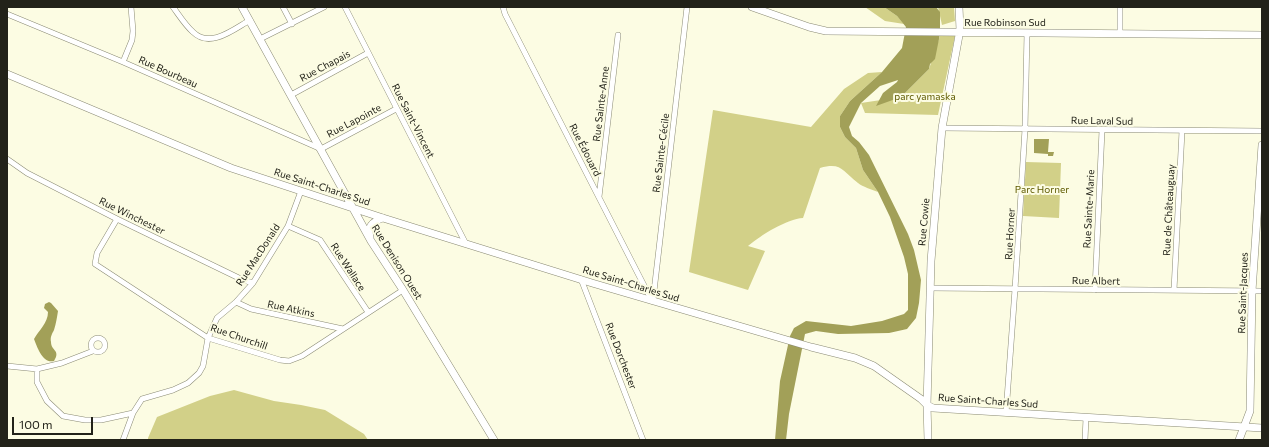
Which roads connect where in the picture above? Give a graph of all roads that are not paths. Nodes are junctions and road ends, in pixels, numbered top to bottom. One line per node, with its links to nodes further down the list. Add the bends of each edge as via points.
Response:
1 (131, 7): 22 (street, via 132,40)
2 (173, 7): 13 (street, via 194,33 205,38 223,36)
3 (242, 7): 13 (street, Rue Denison Ouest)
4 (283, 7): 14 (street)
5 (324, 7): 14 (street)
6 (344, 7): 21 (street, Rue Saint-Vincent)
7 (503, 7): 35 (street, Rue Édouard)
8 (687, 7): 51 (street, Rue Sainte-Cécile)
9 (752, 7): 15 (street, Rue Robinson Sud, via 809,27 826,30)
10 (958, 7): 15 (street, Rue Cowie)
11 (1120, 7): 17 (street)
12 (7, 14): 22 (street, Rue Bourbeau)
13 (250, 20): 20 (street, Rue Denison Ouest)
14 (292, 24): 20 (street)
15 (956, 32): 16 (street, Rue Robinson Sud); 26 (street, Rue Cowie)
16 (1027, 33): 17 (street, Rue Robinson Sud); 27 (street, Rue Horner)
17 (1120, 34): 19 (street, Rue Robinson Sud)
18 (618, 35): 35 (street, Rue Sainte-Anne)
19 (1262, 35)
20 (260, 39): 24 (street, Rue Denison Ouest)
21 (368, 53): 24 (street, Rue Chapais); 25 (street, Rue Saint-Vincent)
22 (123, 62): 32 (street, Rue Bourbeau)
23 (7, 74): 34 (street, Rue Saint-Charles Sud, via 231,168)
24 (291, 95): 32 (street, Rue Denison Ouest)
25 (396, 109): 32 (street, Rue Lapointe); 41 (street, Rue Saint-Vincent)
26 (942, 128): 27 (street, Rue Laval Sud); 44 (street, Rue Cowie)
27 (1025, 129): 28 (street, Rue Laval Sud); 45 (street, Rue Horner)
28 (1102, 130): 29 (street, Rue Laval Sud); 47 (street, Rue Sainte-Marie)
29 (1182, 130): 30 (street, Rue Laval Sud); 48 (street, Rue de Châteauguay)
30 (1262, 131)
31 (1262, 145): 49 (street, Rue Saint-Jacques)
32 (321, 149): 36 (street, Rue Denison Ouest)
33 (7, 159): 38 (street, Rue Winchester, via 27,173)
34 (301, 191): 36 (street, Rue Saint-Charles Sud); 39 (street, Rue MacDonald)
35 (599, 198): 51 (street, Rue Édouard)
36 (353, 208): 37 (street, Rue Saint-Charles Sud); 40 (street, Rue Denison Ouest)
37 (383, 218): 40 (street, via 370,226); 41 (street, Rue Saint-Charles Sud)
38 (117, 220): 43 (street, Rue Winchester); 55 (street, Rue Churchill, via 97,253 96,264)
39 (288, 226): 43 (street, Rue MacDonald); 53 (street, Rue Wallace, via 320,240)
40 (371, 241): 46 (street, Rue Denison Ouest)
41 (466, 244): 42 (street, Rue Saint-Charles Sud)
42 (582, 279): 51 (street, Rue Saint-Charles Sud); 67 (street, Rue Dorchester)
43 (253, 283): 52 (street, Rue MacDonald)
44 (930, 288): 45 (street, Rue Albert); 59 (street, Rue Cowie)
45 (1016, 289): 47 (street, Rue Albert); 61 (street, Rue Horner)
46 (403, 290): 53 (street, Rue Churchill); 66 (street, Rue Denison Ouest)
47 (1095, 290): 48 (street, Rue Albert)
48 (1174, 290): 49 (street, Rue Albert)
49 (1252, 291): 50 (street, Rue Albert); 63 (street, Rue Saint-Jacques, via 1250,411)
50 (1262, 291)
51 (652, 301): 59 (street, Rue Saint-Charles Sud, via 855,358 874,366)
52 (236, 302): 54 (street, Rue Atkins, via 251,309); 55 (street, Rue MacDonald, via 217,318)
53 (368, 312): 54 (street, Rue Churchill)
54 (343, 329): 55 (street, Rue Churchill, via 302,356 289,361)
55 (208, 338): 60 (street, Rue MacDonald, via 203,366 199,373 188,383 173,390 142,399)
56 (93, 350): 58 (street, via 62,363)
57 (7, 366): 58 (street)
58 (37, 369): 60 (street, via 37,382 47,401 63,416 101,420)
59 (927, 405): 61 (street, Rue Saint-Charles Sud, via 933,408); 68 (street, Rue Cowie)
60 (133, 412): 65 (street)
61 (1006, 413): 62 (street, Rue Saint-Charles Sud)
62 (1086, 418): 63 (street, Rue Saint-Charles Sud); 69 (street)
63 (1244, 427): 64 (street, Rue Saint-Charles Sud); 70 (street, Rue Saint-Jacques)
64 (1262, 428)
65 (123, 440)
66 (494, 440)
67 (643, 440)
68 (928, 440)
69 (1085, 440)
70 (1238, 440)

